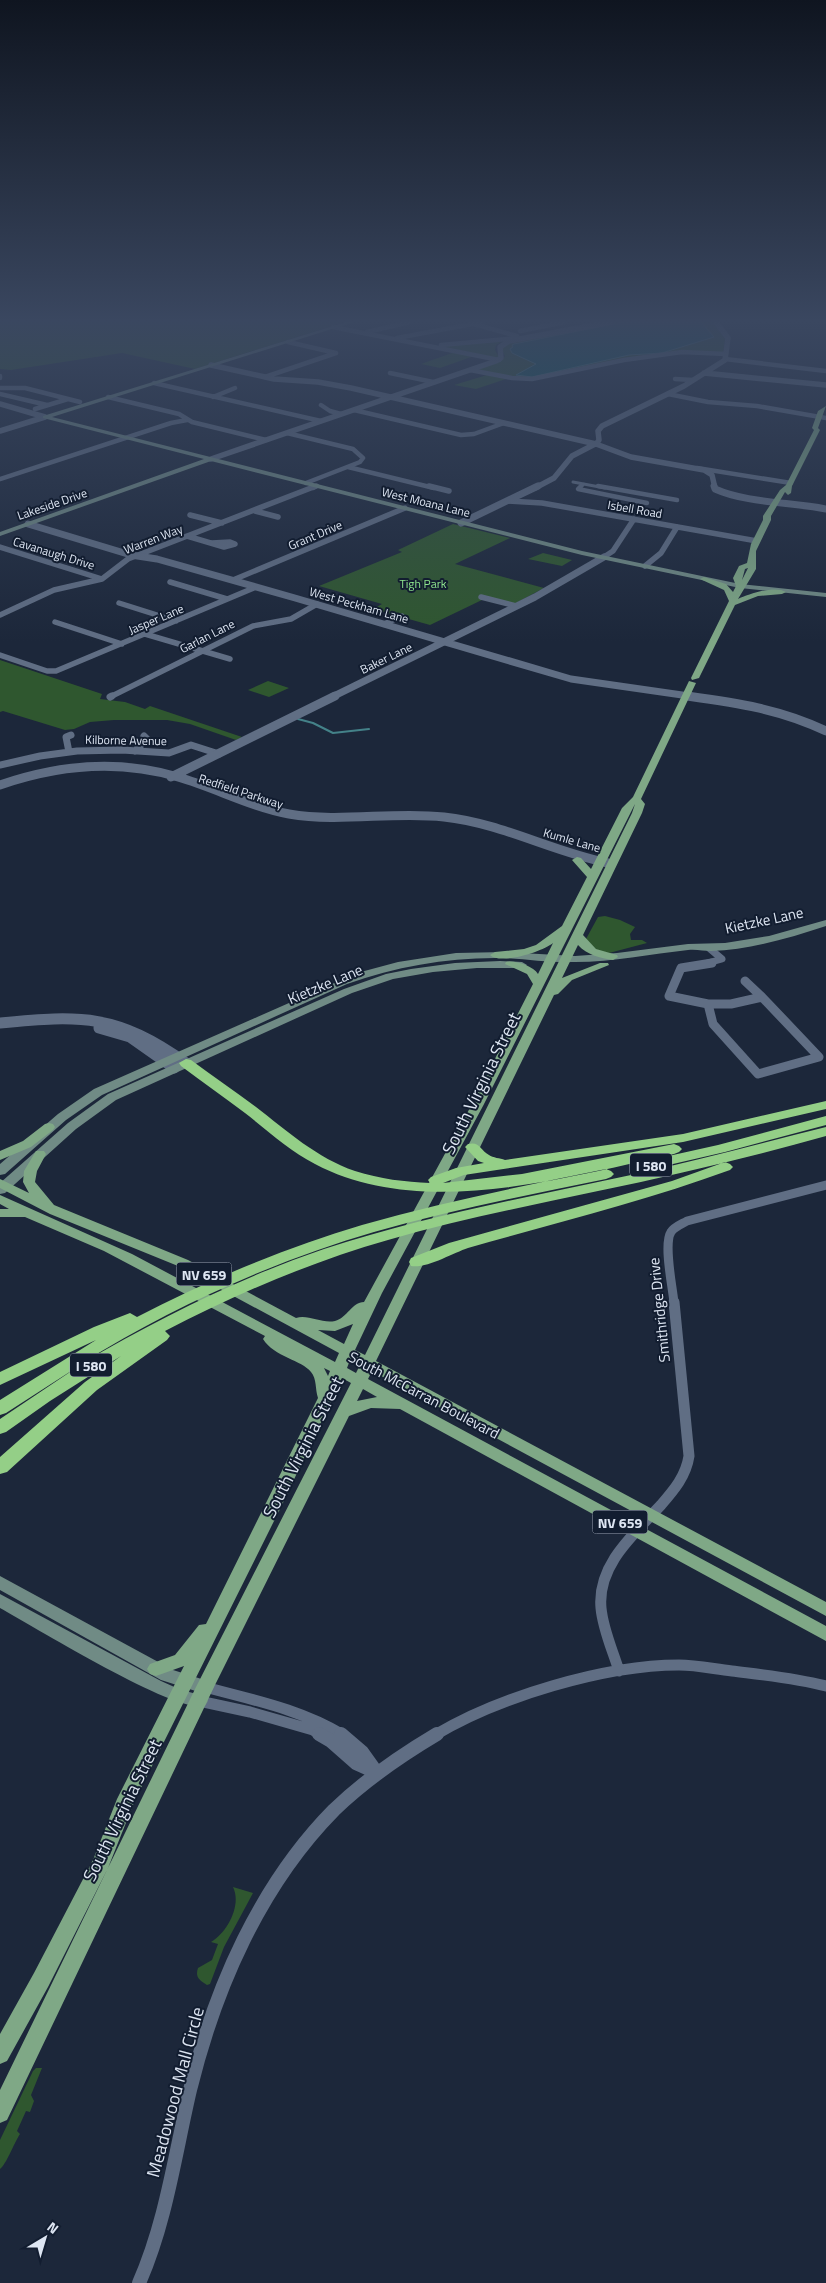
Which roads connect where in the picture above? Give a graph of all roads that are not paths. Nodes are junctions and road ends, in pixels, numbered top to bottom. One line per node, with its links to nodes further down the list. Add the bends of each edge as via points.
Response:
1 (90, 429): 11 (main road, West Moana Lane)
2 (154, 429): 11 (street)
3 (221, 429): 12 (street)
4 (300, 429): 10 (street, Lakeside Drive)
5 (433, 429): 6 (street, via 460,435)
6 (489, 429)
7 (528, 429): 13 (street)
8 (600, 429): 13 (street)
9 (819, 429): 21 (main road, South Virginia Street)
10 (287, 433): 12 (street, Lakeside Drive); 15 (street, via 353,449 363,458)
11 (126, 438): 14 (main road, West Moana Lane); 17 (street)
12 (266, 440): 14 (street, Lakeside Drive)
13 (596, 444): 16 (street, via 631,457); 26 (street, via 572,456 551,480)
14 (211, 459): 19 (main road, West Moana Lane); 36 (main road, Lakeside Drive)
15 (348, 467): 19 (street); 23 (street)
16 (695, 468): 21 (street); 27 (street, via 712,475 713,487 720,492)
17 (0, 479)
18 (573, 482): 20 (street)
19 (306, 483): 22 (main road, West Moana Lane)
20 (584, 484): 24 (street); 24 (street, via 578,489 647,502)
21 (790, 485): 27 (main road, South Virginia Street, via 790,491)
22 (317, 486): 28 (main road, West Moana Lane); 29 (street, Warren Way)
23 (449, 491)
24 (659, 498): 25 (street)
25 (677, 500)
26 (508, 501): 33 (street, Isbell Road, via 542,503); 34 (street)
27 (779, 502): 30 (street); 40 (main road, South Virginia Street, via 775,515 768,520)
28 (405, 508): 34 (main road, West Moana Lane); 49 (street, Grant Drive)
29 (255, 510): 32 (street); 35 (street, Warren Way)
30 (826, 510)
31 (190, 515): 35 (street)
32 (278, 516)
33 (634, 519): 37 (street, Isbell Road); 44 (street, via 613,551)
34 (461, 522): 44 (main road, West Moana Lane)
35 (222, 523): 39 (street, Warren Way)
36 (28, 524): 38 (main road, Lakeside Drive); 43 (street, West Peckham Lane)
37 (677, 527): 40 (street, Isbell Road); 46 (street, via 661,553)
38 (0, 534)
39 (187, 536): 41 (street); 43 (street, Warren Way)
40 (757, 540): 45 (main road, South Virginia Street)
41 (212, 543)
42 (0, 547): 47 (street, Cavanaugh Drive)
43 (137, 556): 47 (street, Warren Way, via 121,563); 49 (street, West Peckham Lane)
44 (604, 557): 46 (main road, West Moana Lane); 60 (street, Baker Lane)
45 (750, 564): 51 (main road, South Virginia Street, via 752,569); 51 (main road, South Virginia Street, via 741,570 737,578)
46 (645, 566): 48 (main road, West Moana Lane); 51 (main road, West Moana Lane)
47 (102, 579): 61 (street, Warren Way, via 54,590)
48 (704, 579): 51 (main road, West Moana Lane); 58 (main road, via 728,588)
49 (233, 580): 52 (street, West Peckham Lane)
50 (170, 582): 56 (street)
51 (743, 582): 53 (main road); 53 (main road); 58 (main road, South Virginia Street)
52 (256, 587): 56 (street, Jasper Lane); 59 (street, West Peckham Lane)
53 (780, 590): 54 (main road); 58 (main road)
54 (826, 594)
55 (481, 597): 60 (street)
56 (227, 599): 63 (street, Jasper Lane)
57 (119, 603): 63 (street)
58 (733, 603): 73 (main road, South Virginia Street)
59 (317, 604): 65 (street, West Peckham Lane); 69 (street, Garlan Lane, via 291,619 256,625)
60 (516, 606): 67 (street, Baker Lane)
61 (0, 615)
62 (402, 616): 65 (street)
63 (176, 621): 66 (street, Jasper Lane)
64 (55, 622): 68 (street)
65 (384, 624): 67 (street, West Peckham Lane)
66 (145, 634): 68 (street, Jasper Lane); 69 (street)
67 (445, 642): 73 (street, West Peckham Lane, via 581,682); 80 (street, Baker Lane)
68 (122, 644): 72 (street, Jasper Lane)
69 (202, 652): 71 (street); 74 (street, Garlan Lane)
70 (0, 655): 72 (street, via 47,671)
71 (230, 659)
72 (64, 669)
73 (686, 695): 75 (street, West Peckham Lane, via 773,710); 88 (main road, South Virginia Street, via 636,800 627,808)
74 (110, 698)
75 (826, 731)
76 (71, 735): 79 (street, via 66,737)
77 (144, 736): 78 (street, via 147,739)
78 (135, 751): 79 (street, Kilborne Avenue); 80 (street, Kilborne Avenue, via 169,753 191,745)
79 (69, 752): 81 (street, Kilborne Avenue)
80 (219, 754): 83 (street, Baker Lane)
81 (0, 764)
82 (160, 776): 83 (street); 85 (street, Redfield Parkway, via 83,770 37,777); 86 (street, Redfield Parkway, via 256,811 289,819 334,824 426,821)
83 (176, 776): 84 (street, Redfield Parkway, via 131,767 90,766 38,773); 86 (street, Redfield Parkway, via 264,808 294,815 346,819 428,816)
84 (0, 784)
85 (0, 790)
86 (477, 826): 87 (street, Kumle Lane); 88 (street, Kumle Lane)
87 (577, 860): 88 (street, Kumle Lane); 89 (main road)
88 (604, 863): 89 (main road, South Virginia Street); 92 (main road, South Virginia Street)
89 (593, 877): 90 (main road, South Virginia Street)
90 (571, 920): 94 (main road, via 552,941 538,949); 96 (main road, South Virginia Street)
91 (826, 923): 93 (main road, Kietzke Lane, via 773,937)
92 (577, 936): 95 (main road, via 591,952); 96 (main road, South Virginia Street)
93 (709, 948): 95 (main road, Kietzke Lane, via 690,946); 98 (main road, Kietzke Lane, via 702,952); 103 (street, via 722,959 681,968 669,996)
94 (495, 955): 96 (main road, Kietzke Lane); 106 (main road, Kietzke Lane, via 422,960 365,974)
95 (613, 957): 96 (main road, Kietzke Lane)
96 (557, 962): 97 (main road, Kietzke Lane); 98 (main road, Kietzke Lane); 100 (main road, South Virginia Street); 102 (main road, South Virginia Street)
97 (510, 964): 100 (main road, via 530,972); 106 (main road, Kietzke Lane, via 439,967 383,979)
98 (604, 966): 102 (main road, via 568,978)
99 (745, 981): 101 (street)
100 (538, 985): 107 (main road, South Virginia Street)
101 (762, 997): 103 (street, via 731,1004); 103 (street, via 820,1057 758,1074 713,1024)
102 (544, 1003): 108 (main road, South Virginia Street)
103 (708, 1004)
104 (0, 1024): 106 (street, via 65,1018 104,1021 141,1033)
105 (0, 1029): 106 (street, via 56,1025 95,1027 130,1037)
106 (175, 1062): 109 (highway, via 321,1162 352,1174 418,1188 459,1188 509,1182 694,1145); 111 (main road, Kietzke Lane, via 93,1095); 115 (main road, Kietzke Lane, via 98,1106)
107 (491, 1078): 108 (main road); 120 (main road, South Virginia Street)
108 (506, 1080): 114 (main road, South Virginia Street)
109 (826, 1107): 117 (highway, via 683,1138)
110 (826, 1120): 124 (highway, I 580, via 720,1149)
111 (49, 1127): 116 (main road, via 27,1144); 118 (main road, Kietzke Lane)
112 (826, 1131): 113 (highway, I 580)
113 (803, 1138): 124 (highway, I 580, via 694,1166); 129 (highway, via 677,1184 468,1243)
114 (474, 1147): 117 (highway, via 489,1161); 119 (main road, South Virginia Street)
115 (40, 1154): 122 (main road, Kietzke Lane); 125 (main road, via 28,1181 30,1188)
116 (0, 1156)
117 (529, 1162): 119 (highway)
118 (0, 1171)
119 (462, 1171): 120 (highway); 129 (main road, South Virginia Street)
120 (436, 1180): 131 (main road, South Virginia Street)
121 (826, 1185): 147 (street, Smithridge Drive, via 687,1221 670,1233 668,1243 689,1456 684,1476)
122 (2, 1186): 125 (main road, South McCarran Boulevard / NV 659)
123 (0, 1199): 127 (main road, South McCarran Boulevard / NV 659)
124 (471, 1208): 132 (highway, I 580); 132 (highway, I 580, via 393,1222 314,1246)
125 (55, 1211): 130 (main road, South McCarran Boulevard / NV 659)
126 (0, 1213): 127 (main road)
127 (31, 1216): 128 (main road, South McCarran Boulevard / NV 659)
128 (104, 1246): 130 (main road, via 123,1247 169,1266); 135 (main road, South McCarran Boulevard / NV 659)
129 (417, 1262): 137 (main road, South Virginia Street)
130 (183, 1263): 133 (main road, South McCarran Boulevard / NV 659)
131 (384, 1275): 133 (main road, via 354,1317 338,1326 312,1324); 136 (main road, South Virginia Street)
132 (252, 1276): 134 (highway, I 580)
133 (264, 1307): 136 (main road, South McCarran Boulevard / NV 659)
134 (181, 1308): 139 (highway, via 100,1331); 142 (highway, I 580, via 98,1346); 145 (highway, I 580); 146 (highway, via 170,1330 91,1386)
135 (256, 1325): 138 (main road, South McCarran Boulevard / NV 659); 141 (main road, via 285,1351 316,1367 322,1379)
136 (346, 1350): 137 (main road, South McCarran Boulevard / NV 659); 138 (main road, South Virginia Street)
137 (368, 1362): 140 (main road, South Virginia Street); 147 (main road, South McCarran Boulevard / NV 659)
138 (338, 1368): 140 (main road, South McCarran Boulevard / NV 659); 141 (main road, South Virginia Street)
139 (0, 1379)
140 (360, 1380): 143 (main road, South Virginia Street); 144 (main road, South McCarran Boulevard / NV 659)
141 (324, 1397): 152 (main road, South Virginia Street)
142 (0, 1410)
143 (344, 1412): 144 (main road, via 376,1401); 157 (main road, South Virginia Street)
144 (423, 1414): 148 (main road, South McCarran Boulevard / NV 659)
145 (0, 1428)
146 (0, 1467)
147 (652, 1516): 148 (street, Smithridge Drive); 151 (main road, South McCarran Boulevard / NV 659)
148 (637, 1531): 153 (main road, South McCarran Boulevard / NV 659); 155 (street, Smithridge Drive, via 607,1572 600,1595 602,1617)
149 (0, 1582): 154 (main road)
150 (0, 1600): 157 (main road, via 155,1686)
151 (826, 1610)
152 (220, 1611): 154 (main road, via 181,1660); 157 (main road, South Virginia Street)
153 (826, 1634)
154 (156, 1669): 157 (main road)
155 (619, 1671): 156 (street, Meadowood Mall Circle, via 672,1666 707,1667 775,1675); 158 (street, Meadowood Mall Circle, via 564,1682 497,1705 428,1738)
156 (826, 1686)
157 (192, 1691): 158 (street, via 313,1730 356,1763); 159 (main road, South Virginia Street, via 126,1799 101,1862 41,1980); 160 (main road, South Virginia Street)
158 (377, 1773): 161 (street, Meadowood Mall Circle, via 347,1798 307,1840 270,1892 245,1939 206,2035 158,2235)
159 (2, 2046)
160 (0, 2113)
161 (139, 2283)

